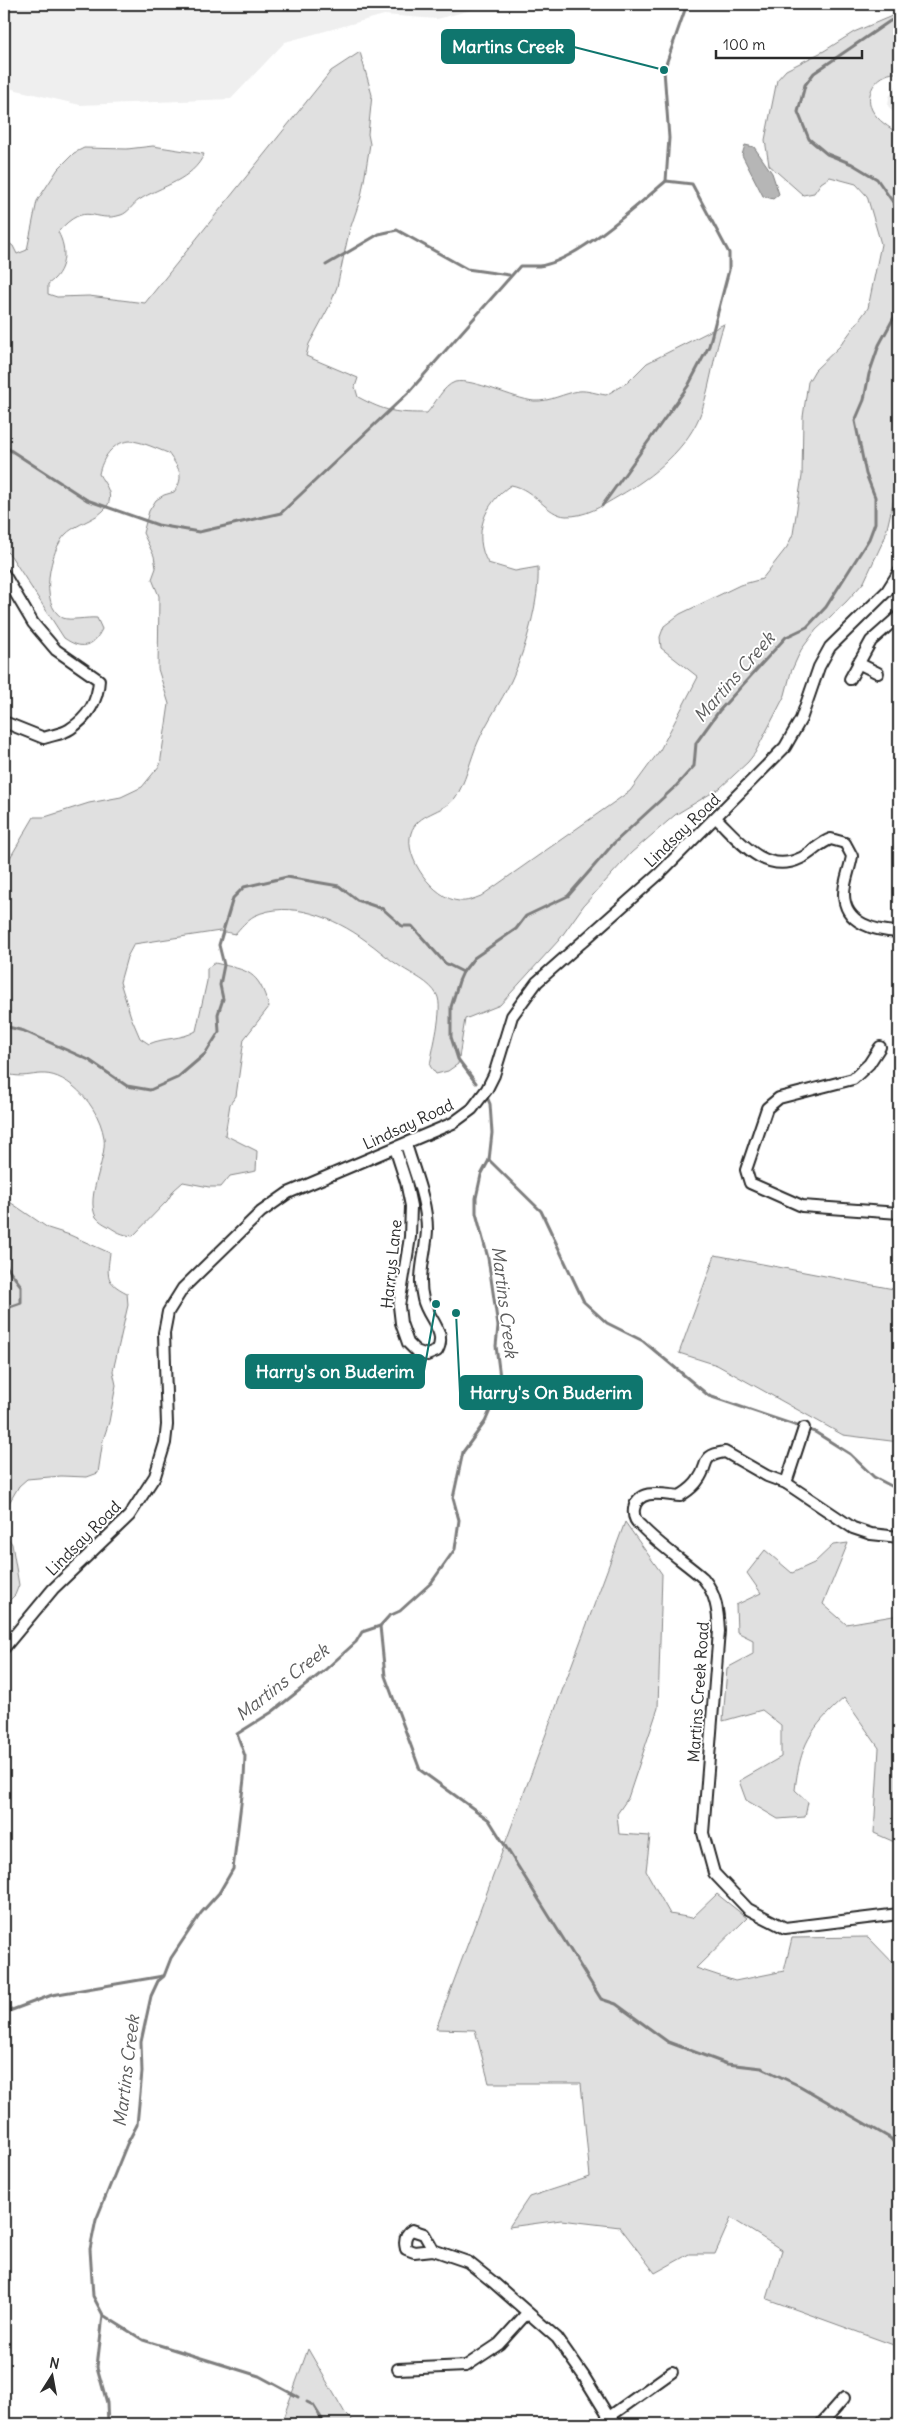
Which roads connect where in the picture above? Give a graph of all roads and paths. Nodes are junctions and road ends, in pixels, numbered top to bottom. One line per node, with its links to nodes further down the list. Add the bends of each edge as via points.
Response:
1 (899, 572): 8 (street, Lindsay Road, via 887,591 830,647 819,667 801,719 785,748)
2 (4, 574): 7 (street, via 39,630 56,650 99,680 92,707 70,729 44,738)
3 (899, 616): 4 (street, via 872,641)
4 (858, 663): 5 (street); 6 (street)
5 (878, 673)
6 (850, 679)
7 (4, 722)
8 (716, 818): 9 (street, via 750,852 772,862 793,862 831,839 845,843 852,856 844,895 848,911 873,929); 11 (street, Lindsay Road, via 659,874 537,982 512,1016 494,1075 472,1109 453,1123)
9 (899, 932)
10 (880, 1047): 13 (street, via 869,1064 853,1079 779,1098 767,1108 746,1170 750,1183 802,1206)
11 (406, 1144): 12 (street, Lindsay Road); 12 (street, Harrys Lane, via 423,1199 427,1228 421,1291 425,1309 441,1334 438,1351 427,1355 408,1343 401,1323 399,1306 410,1236 411,1206)
12 (395, 1148): 17 (street, Lindsay Road, via 317,1179 274,1202 183,1288 168,1312 164,1333 167,1425 155,1476 129,1516 53,1589)
13 (899, 1214)
14 (804, 1428): 15 (street)
15 (786, 1483): 16 (street, Martins Creek Road, via 853,1528); 18 (street, Martins Creek Road, via 767,1476 726,1452 705,1460 697,1482 680,1496 652,1494 636,1502 635,1518 640,1526 703,1578 711,1588 718,1612 703,1833 714,1873 748,1909 785,1928)
16 (899, 1537)
17 (4, 1648)
18 (899, 1914)
19 (433, 2250): 20 (street, via 468,2262)
20 (527, 2313): 21 (street, via 499,2344 466,2366); 24 (street, via 557,2338)
21 (398, 2369)
22 (672, 2372): 24 (street)
23 (844, 2398): 25 (street)
24 (611, 2421)
25 (821, 2424)

